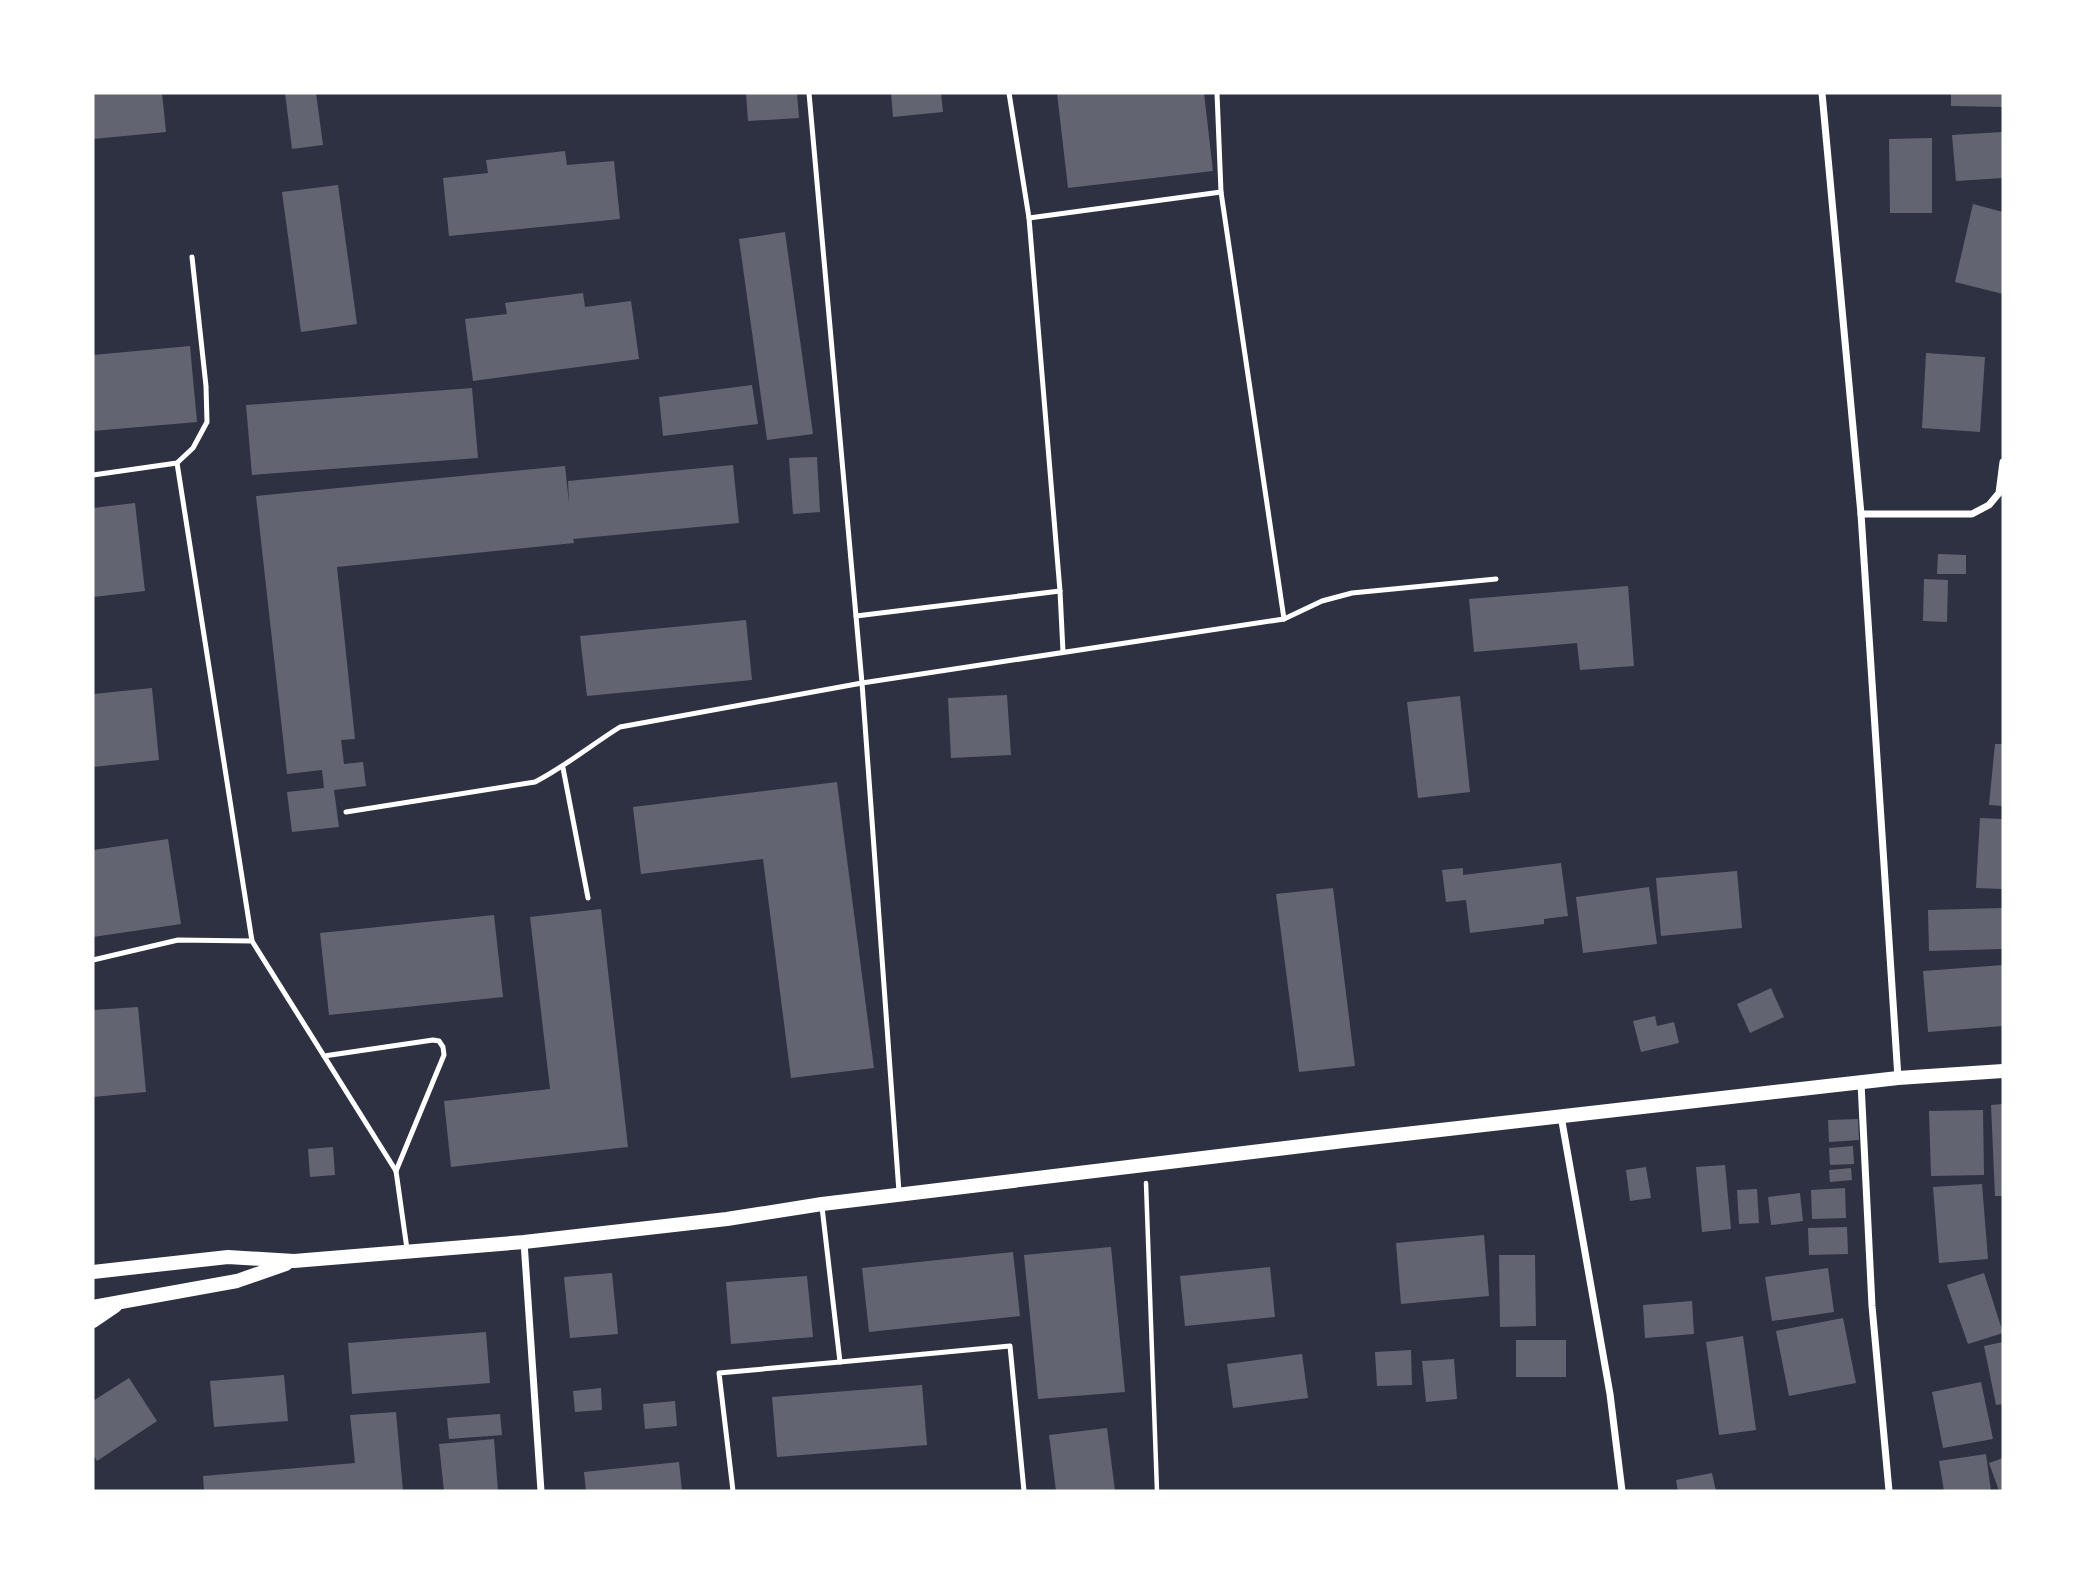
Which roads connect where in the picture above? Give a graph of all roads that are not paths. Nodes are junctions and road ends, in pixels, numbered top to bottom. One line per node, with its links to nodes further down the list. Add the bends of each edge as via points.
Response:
1 (809, 93): 14 (lane)
2 (1009, 93): 6 (lane)
3 (1217, 93): 5 (lane)
4 (1822, 93): 11 (street)
5 (1220, 192): 6 (lane); 15 (lane)
6 (1029, 218): 13 (lane)
7 (192, 257): 9 (lane, via 207,422 193,448)
8 (2003, 462): 11 (street, via 1999,493 1972,514)
9 (177, 463): 10 (lane); 21 (lane)
10 (93, 475)
11 (1861, 514): 25 (street)
12 (1496, 579): 15 (lane, via 1352,593)
13 (1060, 591): 14 (lane); 16 (lane)
14 (856, 616): 17 (lane)
15 (1284, 619): 16 (lane)
16 (1063, 652): 17 (lane)
17 (862, 684): 18 (lane, via 621,727); 29 (lane)
18 (563, 768): 19 (lane, via 535,782); 20 (lane)
19 (346, 812)
20 (588, 898)
21 (252, 941): 22 (lane, via 178,940); 23 (lane)
22 (93, 960)
23 (324, 1056): 28 (lane); 28 (lane, via 433,1040 443,1047 444,1055)
24 (2003, 1071): 25 (main road)
25 (1898, 1079): 26 (main road)
26 (1861, 1083): 27 (main road); 43 (street, via 1872,1306)
27 (1561, 1116): 29 (main road); 42 (street, via 1610,1394)
28 (396, 1171): 32 (lane)
29 (899, 1195): 30 (main road)
30 (822, 1204): 31 (main road); 38 (lane)
31 (524, 1242): 32 (main road); 39 (street)
32 (407, 1252): 33 (main road)
33 (294, 1262): 34 (main road, via 228,1256); 35 (main road, via 237,1281)
34 (93, 1272)
35 (121, 1303): 36 (main road); 37 (main road)
36 (93, 1307)
37 (93, 1321)
38 (840, 1362): 40 (lane, via 719,1373); 41 (lane, via 1010,1346)
39 (541, 1491)
40 (733, 1491)
41 (1024, 1491)
42 (1622, 1491)
43 (1889, 1491)

